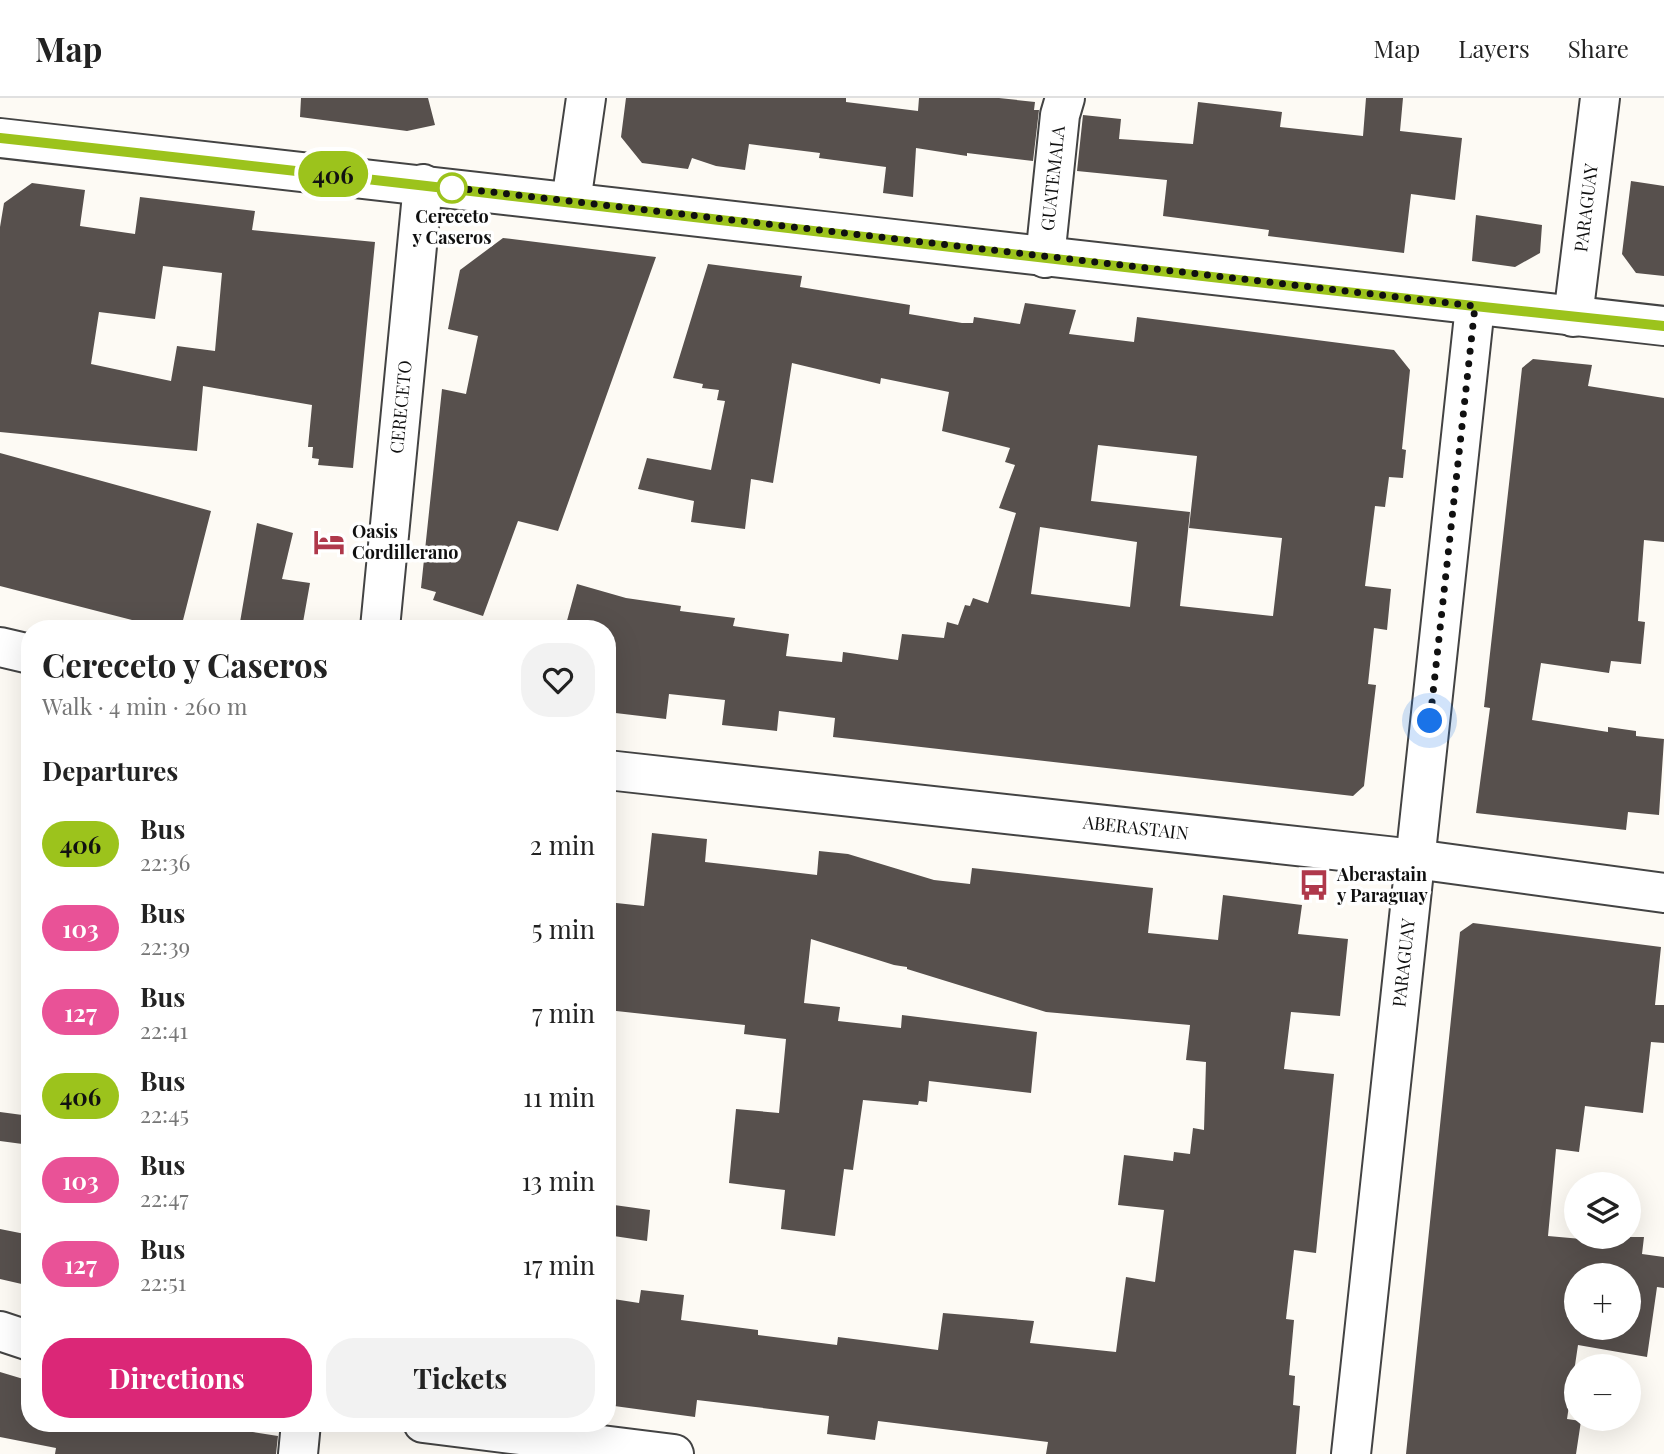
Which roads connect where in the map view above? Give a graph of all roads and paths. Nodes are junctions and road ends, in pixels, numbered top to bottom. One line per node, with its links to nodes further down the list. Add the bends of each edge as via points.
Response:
1 (586, 98): 6 (street)
2 (1065, 98): 7 (street, GUATEMALA)
3 (1600, 98): 9 (street, PARAGUAY)
4 (0, 138): 5 (street)
5 (423, 184): 6 (street); 11 (street, CERECETO)
6 (572, 201): 7 (street)
7 (1045, 258): 8 (street)
8 (1475, 306): 9 (street); 15 (street, PARAGUAY)
9 (1573, 317): 10 (street)
10 (1664, 326)
11 (381, 620)
12 (0, 647): 13 (street)
13 (21, 652)
14 (616, 771): 15 (street, ABERASTAIN)
15 (1415, 859): 16 (street, ABERASTAIN); 23 (street, PARAGUAY)
16 (1664, 893)
17 (0, 1331): 18 (street)
18 (21, 1338)
19 (300, 1432): 21 (street)
20 (496, 1432): 22 (street)
21 (298, 1454)
22 (674, 1454)
23 (1351, 1454)

